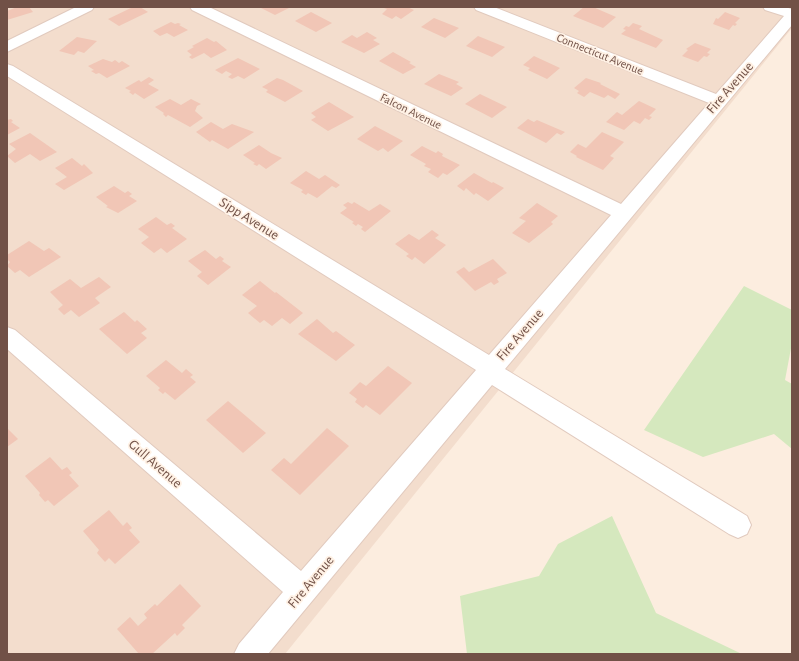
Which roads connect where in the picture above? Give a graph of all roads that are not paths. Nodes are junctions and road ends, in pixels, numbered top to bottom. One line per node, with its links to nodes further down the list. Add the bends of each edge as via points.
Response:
1 (86, 7): 6 (street)
2 (197, 7): 9 (street, Falcon Avenue)
3 (481, 7): 8 (street, Connecticut Avenue)
4 (770, 7): 5 (street)
5 (792, 15): 8 (street, Fire Avenue)
6 (7, 47)
7 (7, 69): 11 (street, Sipp Avenue)
8 (719, 101): 9 (street, Fire Avenue)
9 (625, 214): 11 (street, Fire Avenue)
10 (7, 336): 13 (street, Gull Avenue)
11 (490, 370): 12 (street, Sipp Avenue); 13 (street, Fire Avenue)
12 (738, 525)
13 (303, 591): 14 (street, Fire Avenue)
14 (249, 654)

